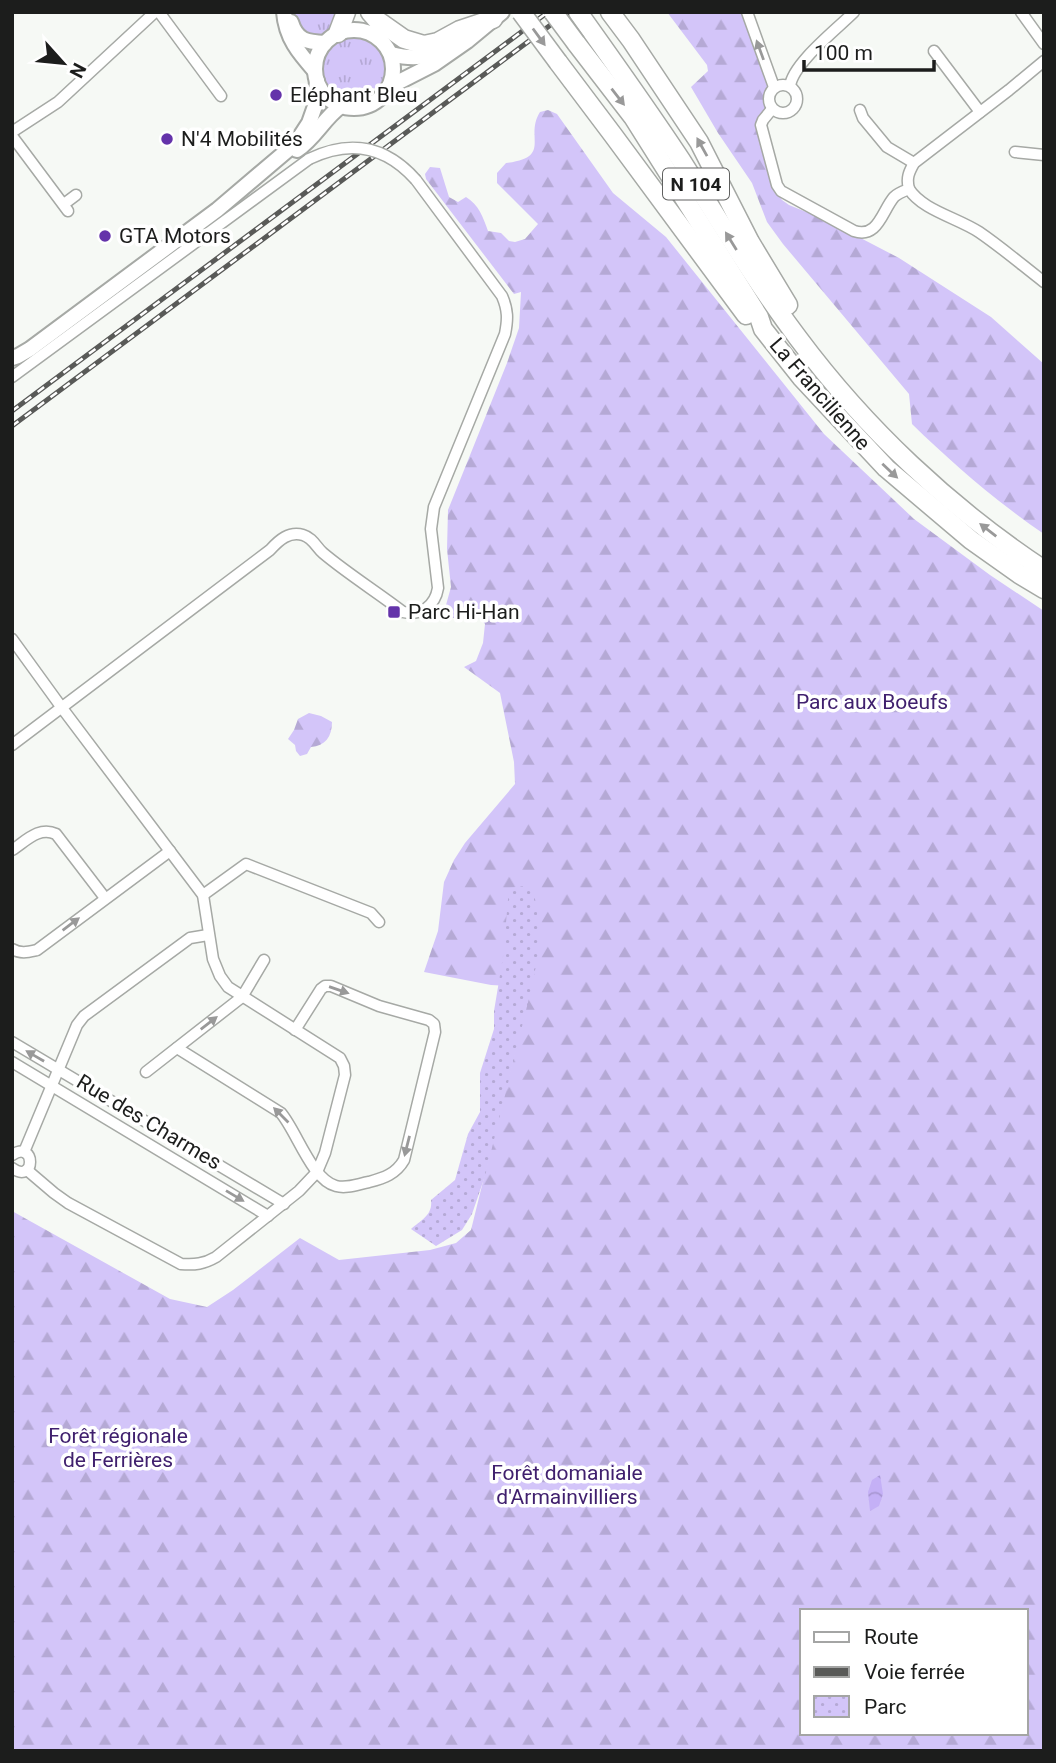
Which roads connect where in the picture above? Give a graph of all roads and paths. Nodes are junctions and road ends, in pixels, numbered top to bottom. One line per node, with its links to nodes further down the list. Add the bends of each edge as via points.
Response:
1 (157, 12): 25 (street, via 208,89); 30 (street, via 58,102)
2 (284, 12): 21 (main road, via 293,46)
3 (290, 12): 16 (main road, via 298,36 312,42)
4 (346, 12): 16 (highway)
5 (359, 12): 15 (highway)
6 (370, 12): 14 (highway, via 404,39 424,45)
7 (520, 12): 38 (highway, one-way to 38, bridge, via 751,323)
8 (553, 12): 38 (highway, La Francilienne / N 104, one-way to 38, bridge, via 633,117 759,317)
9 (578, 12): 39 (highway, La Francilienne / N 104, one-way to 9)
10 (610, 12): 39 (highway, one-way to 10, via 798,321 750,242 699,142)
11 (747, 12): 24 (street, one-way to 11)
12 (854, 12): 22 (street, via 800,65)
13 (1021, 12): 17 (street)
14 (498, 15): 19 (main road, via 431,55 408,58); 23 (main road, via 434,64)
15 (371, 34): 16 (main road, via 355,30); 19 (main road)
16 (331, 38): 21 (main road, via 317,56)
17 (1044, 44)
18 (934, 51): 29 (street)
19 (391, 54): 23 (main road, via 394,67)
20 (1044, 61): 29 (street)
21 (316, 76): 26 (main road, via 324,94); 34 (main road, via 309,123 296,143)
22 (790, 86): 24 (street); 27 (street, via 797,98 794,108 781,114)
23 (389, 87): 26 (main road, via 369,106)
24 (774, 87): 27 (street, via 768,97)
25 (221, 96)
26 (341, 106): 34 (main road, via 303,146)
27 (772, 109): 35 (street, via 761,125 781,191 861,233 871,231 894,197)
28 (860, 110): 33 (street, via 887,147)
29 (980, 112): 33 (street)
30 (12, 134): 36 (street, via 66,208)
31 (1015, 152): 32 (street)
32 (1044, 155)
33 (914, 163): 35 (street, via 907,175)
34 (258, 176): 40 (main road)
35 (909, 189): 37 (street, via 927,205 980,232)
36 (76, 195)
37 (1044, 282)
38 (762, 329): 43 (highway, La Francilienne / N 104, one-way to 43, via 893,474 971,541)
39 (797, 338): 42 (highway, La Francilienne / N 104, one-way to 39, via 970,516 899,453)
40 (12, 358)
41 (12, 377): 45 (street, bridge, via 309,159 338,148 369,149 396,161 416,180 507,307 505,334 434,507 431,529 438,587 431,605 412,614 403,612 313,540 305,535 284,537)
42 (1044, 570)
43 (1044, 589)
44 (14, 644): 45 (street)
45 (62, 708): 46 (street); 48 (street)
46 (12, 745)
47 (12, 850): 50 (street, via 49,830)
48 (170, 851): 49 (street); 50 (street)
49 (203, 895): 51 (street, via 246,864 371,913); 52 (street)
50 (105, 898): 53 (street, one-way to 50, via 37,950)
51 (379, 922)
52 (208, 935): 55 (street, via 220,976); 60 (street, via 190,938 84,1016)
53 (12, 949)
54 (264, 960): 55 (street)
55 (242, 997): 56 (street); 58 (street, one-way to 55)
56 (295, 1030): 67 (street, via 340,1058 344,1066); 67 (street, one-way to 67, via 326,986 429,1020 435,1028 400,1166 386,1178 346,1187 334,1186)
57 (12, 1042): 60 (street, Rue des Charmes, one-way to 57)
58 (177, 1048): 61 (street); 67 (street, one-way to 58, via 281,1113)
59 (12, 1062): 62 (street, Rue des Charmes)
60 (58, 1069): 62 (street); 68 (street, Rue des Charmes)
61 (146, 1072)
62 (51, 1085): 63 (street); 69 (street, Rue des Charmes, one-way to 69)
63 (24, 1152): 64 (street); 66 (street, via 30,1159)
64 (12, 1156)
65 (12, 1168): 66 (street)
66 (27, 1170): 69 (street, via 68,1203 181,1264 216,1257)
67 (317, 1172): 68 (street)
68 (284, 1204): 69 (street)
69 (268, 1216)

